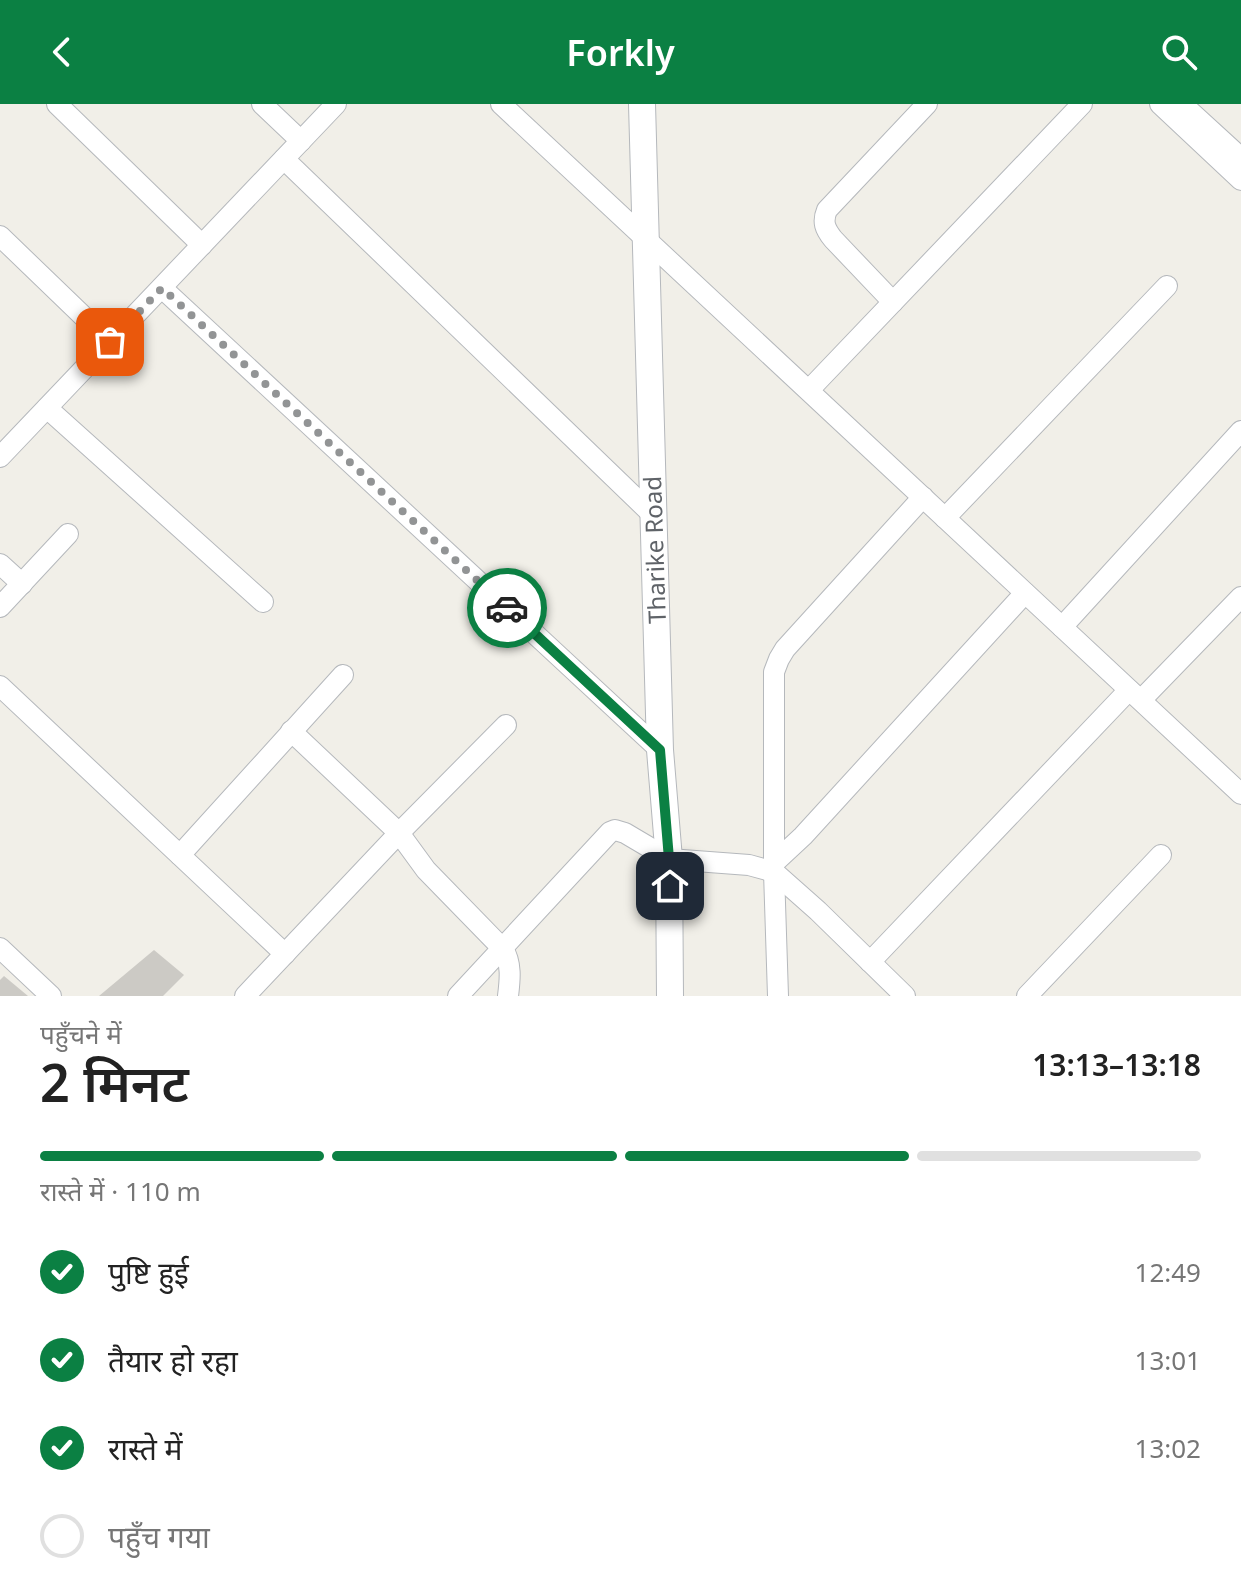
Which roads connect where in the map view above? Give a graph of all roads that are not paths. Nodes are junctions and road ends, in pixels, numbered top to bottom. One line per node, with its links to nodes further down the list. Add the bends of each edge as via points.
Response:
1 (57, 104): 16 (street)
2 (262, 104): 10 (street)
3 (336, 104): 10 (street)
4 (501, 104): 15 (street)
5 (642, 104): 15 (street, Tharike Road)
6 (927, 104): 19 (street, via 824,219 833,239)
7 (1082, 104): 19 (street)
8 (1160, 104): 13 (street)
9 (1182, 104): 11 (street)
10 (301, 141): 12 (street)
11 (1241, 158)
12 (284, 159): 16 (street); 26 (street)
13 (1241, 180)
14 (0, 236): 20 (street)
15 (645, 237): 21 (street); 26 (street, Tharike Road)
16 (202, 245): 18 (street)
17 (1167, 286): 27 (street)
18 (162, 288): 20 (street); 41 (street)
19 (893, 302): 21 (street)
20 (110, 342): 22 (street)
21 (809, 390): 25 (street)
22 (47, 408): 24 (street); 33 (street)
23 (1241, 431): 35 (street)
24 (0, 457)
25 (923, 497): 27 (street); 47 (street, via 775,666)
26 (653, 515): 41 (street, Tharike Road)
27 (945, 518): 31 (street)
28 (68, 534): 30 (street)
29 (0, 564): 30 (street)
30 (22, 584): 34 (street)
31 (1025, 593): 35 (street); 47 (street)
32 (1241, 597): 38 (street)
33 (263, 602)
34 (0, 607)
35 (1062, 627): 38 (street)
36 (343, 675): 40 (street)
37 (0, 686): 44 (street)
38 (1135, 695): 42 (street); 51 (street)
39 (506, 725): 43 (street)
40 (291, 731): 43 (street); 44 (street)
41 (660, 750): 46 (street, Tharike Road)
42 (1241, 794)
43 (399, 833): 49 (street, via 426,870); 50 (street)
44 (180, 855): 50 (street)
45 (1161, 855): 59 (street)
46 (669, 859): 47 (street); 49 (street, via 619,830 610,832); 56 (street, Tharike Road)
47 (774, 868): 51 (street); 57 (street)
48 (0, 948): 52 (street)
49 (503, 949): 54 (street); 55 (street)
50 (285, 954): 53 (street)
51 (870, 962): 58 (street)
52 (51, 996)
53 (245, 996)
54 (458, 996)
55 (508, 996)
56 (670, 996)
57 (778, 996)
58 (905, 996)
59 (1027, 996)

